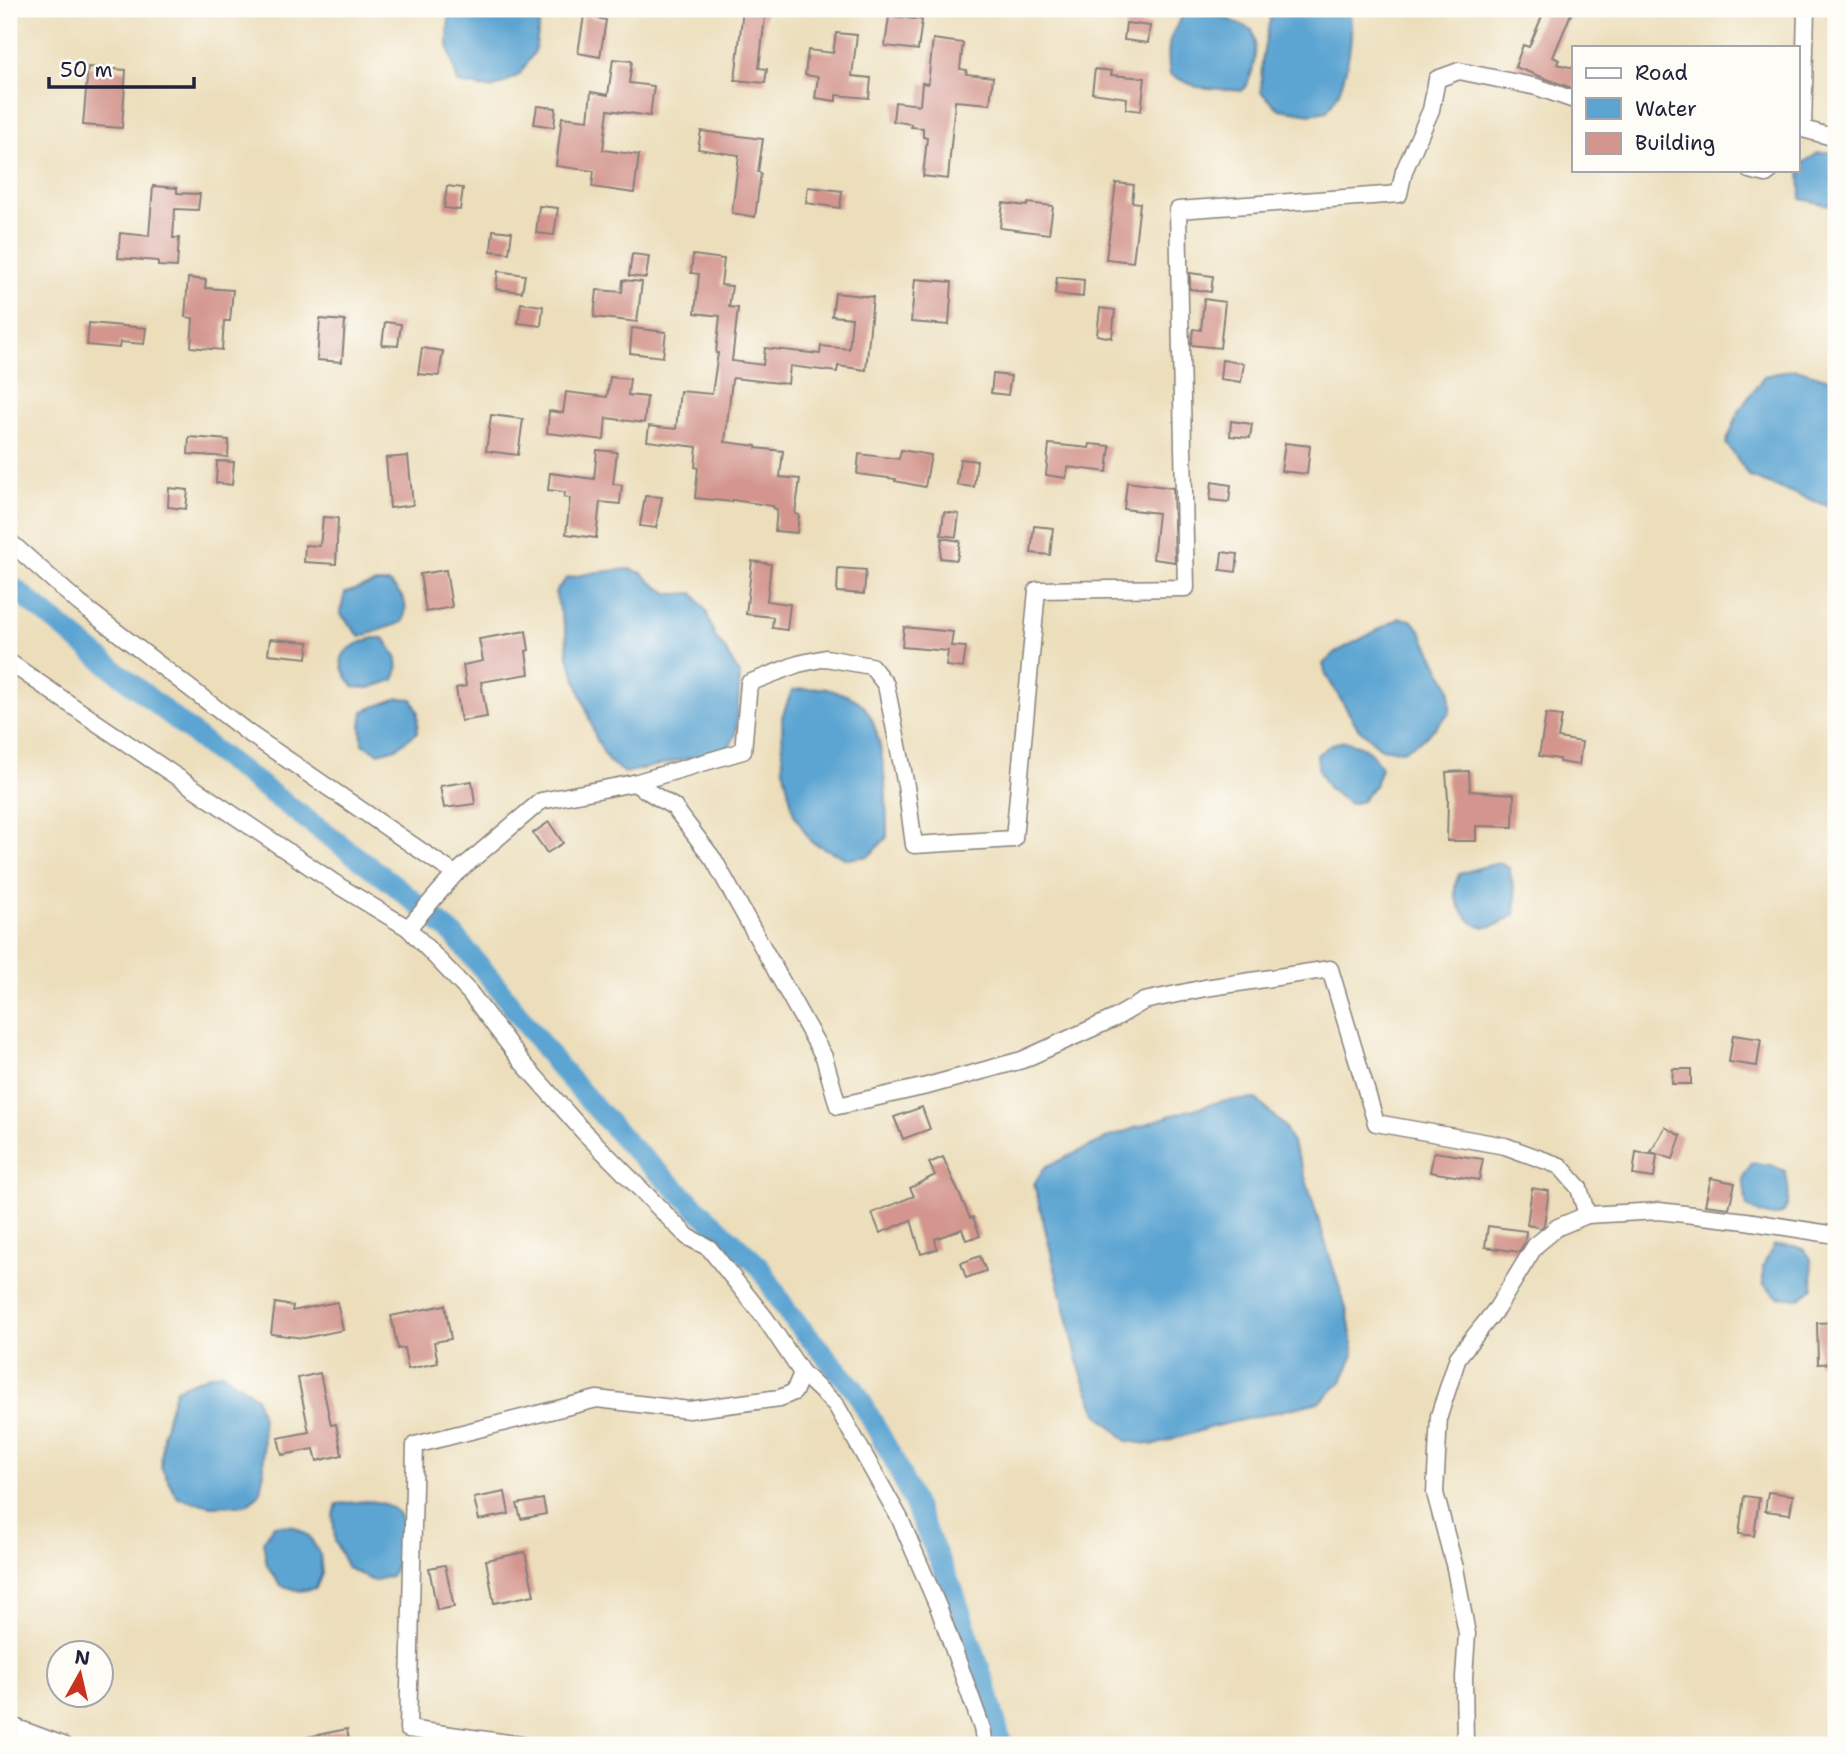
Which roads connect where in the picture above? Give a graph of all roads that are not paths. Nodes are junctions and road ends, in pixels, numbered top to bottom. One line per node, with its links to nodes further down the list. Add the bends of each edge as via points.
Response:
1 (1806, 9): 3 (street)
2 (1572, 99): 7 (street, via 1459,71 1437,79 1431,110 1404,171 1399,194 1178,210 1186,588 1037,590 1014,839 914,845 886,685 871,666 826,658 750,682 743,751)
3 (1800, 135): 4 (street)
4 (1836, 138)
5 (9, 541): 8 (street, via 79,603 247,732)
6 (9, 662): 9 (street)
7 (634, 783): 8 (street, via 541,801); 10 (street, via 674,807 714,860 824,1058 838,1106 1022,1060 1144,1001 1330,969 1376,1122 1506,1146 1560,1166 1579,1188)
8 (455, 874): 9 (street)
9 (408, 928): 12 (street, via 470,993 582,1130 688,1237 709,1248)
10 (1587, 1215): 11 (street, via 1659,1211); 17 (street, via 1558,1227 1535,1246 1497,1308 1458,1357 1439,1416 1435,1493 1467,1633)
11 (1836, 1235)
12 (802, 1373): 15 (street, via 794,1392 780,1398 689,1410 597,1399 415,1445 408,1729); 16 (street, via 836,1405 900,1519 939,1609)
13 (9, 1725): 14 (street)
14 (63, 1745)
15 (522, 1745)
16 (985, 1745)
17 (1465, 1745)

